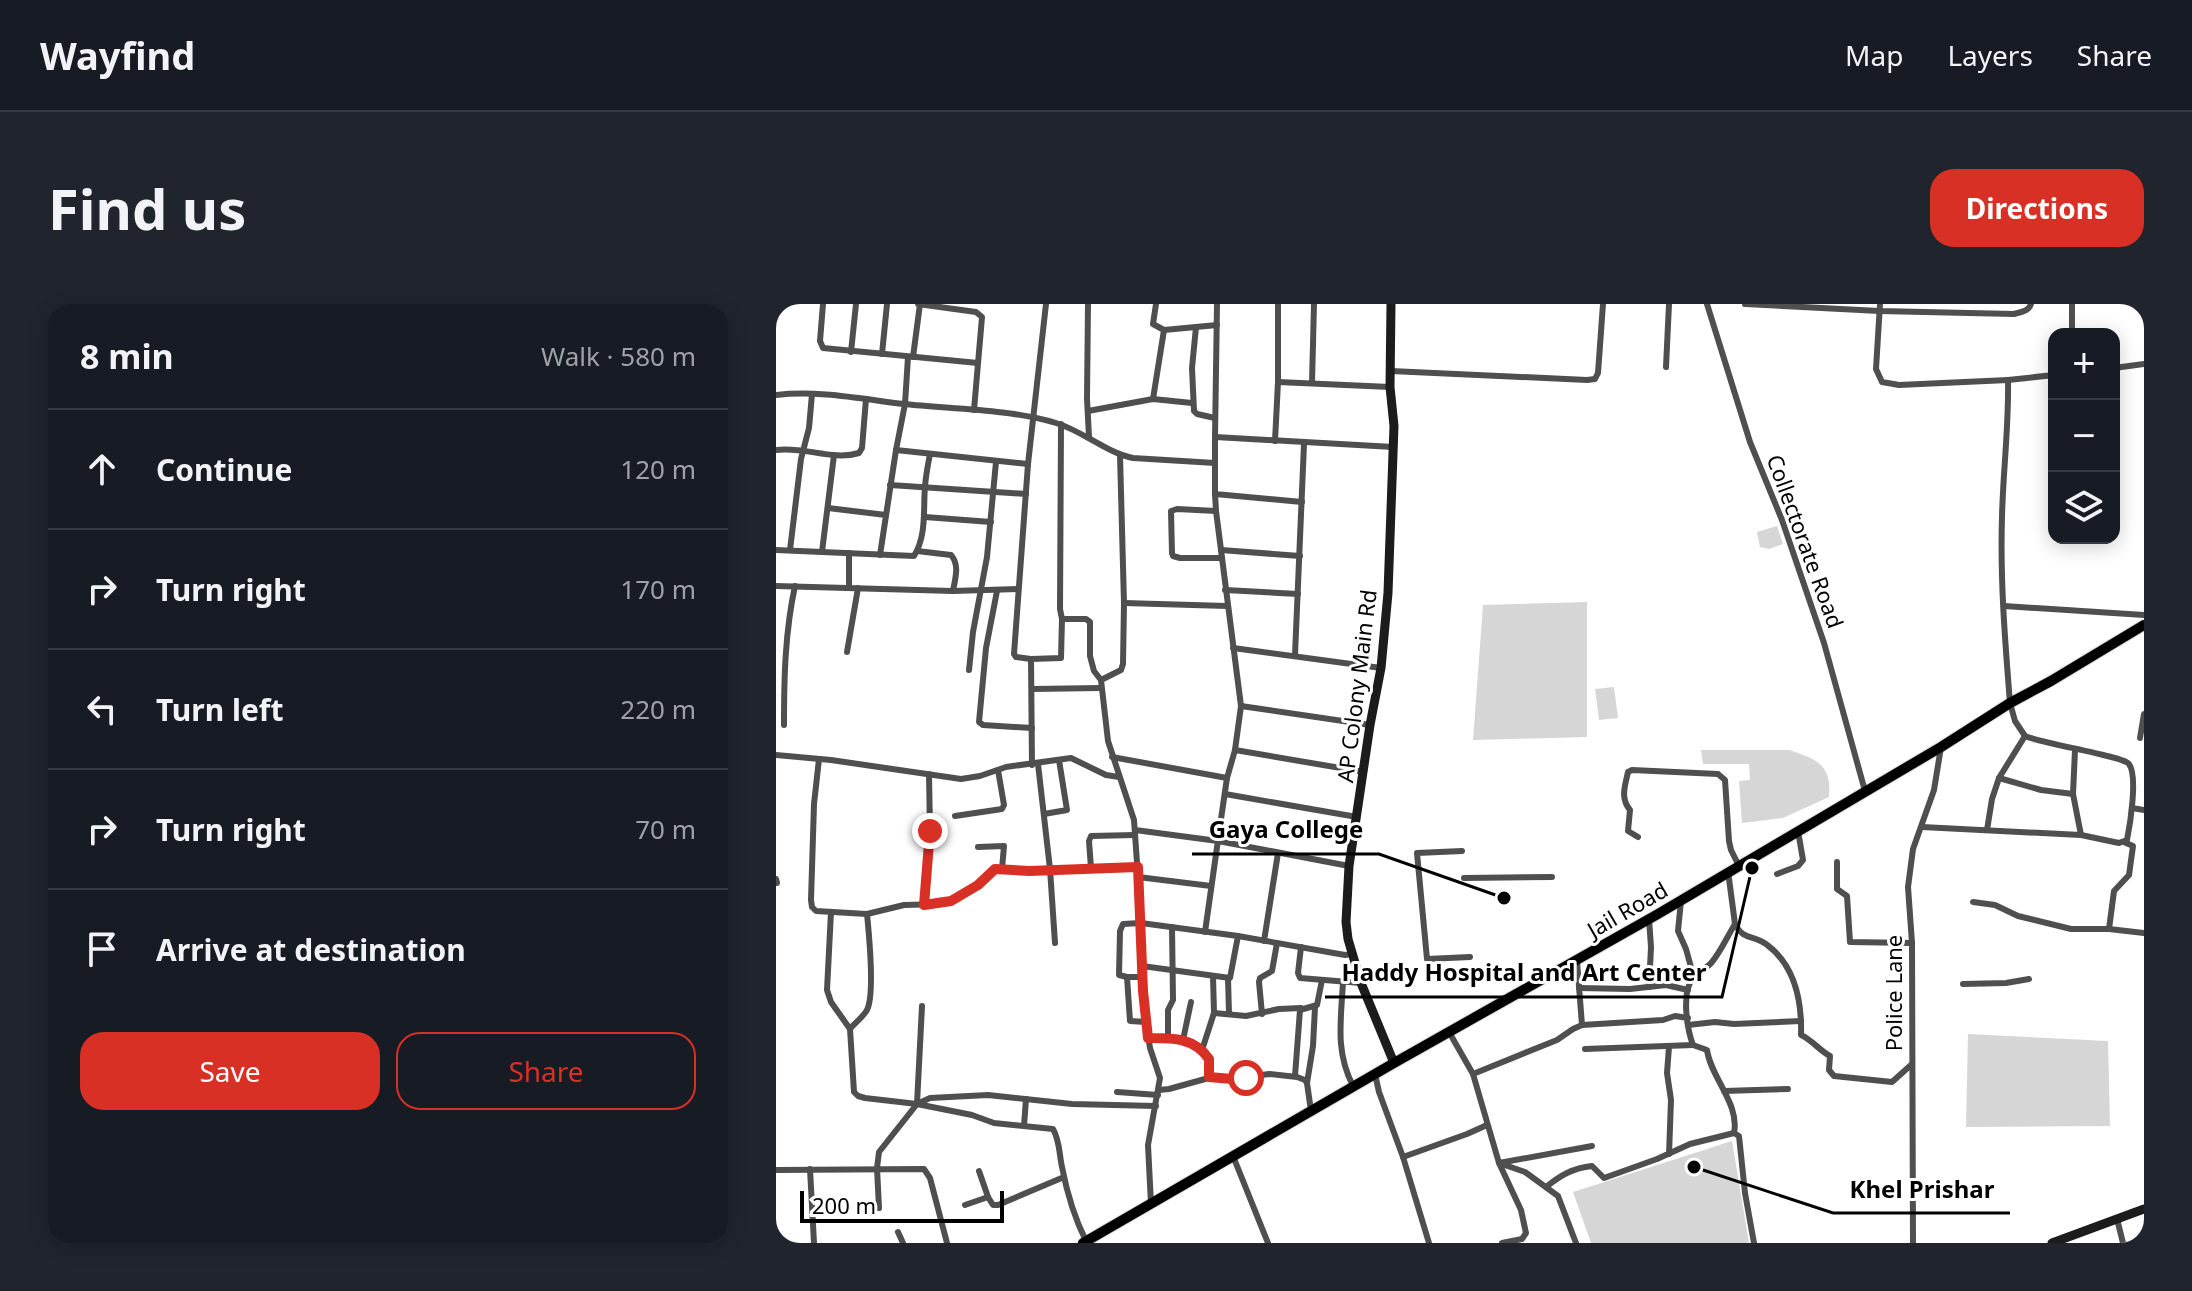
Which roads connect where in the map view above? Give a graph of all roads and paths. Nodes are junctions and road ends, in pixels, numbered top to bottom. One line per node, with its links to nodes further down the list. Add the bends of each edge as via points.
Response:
1 (823, 304): 23 (street, via 821,345)
2 (856, 304): 23 (street)
3 (887, 304): 24 (street)
4 (919, 304): 25 (street); 26 (street, via 980,314)
5 (1046, 304): 44 (street)
6 (1088, 304): 43 (street)
7 (1156, 304): 22 (street, via 1153,324)
8 (1217, 304): 19 (street)
9 (1278, 304): 33 (street)
10 (1314, 304): 34 (street)
11 (1391, 304): 30 (street, AP Colony Main Rd)
12 (1603, 304): 30 (street, via 1595,379)
13 (1669, 304): 28 (street)
14 (1707, 304): 128 (street, Collectorate Road, via 1750,442 1824,643)
15 (1745, 304): 18 (street)
16 (2031, 304): 18 (street, via 2014,314)
17 (2072, 304): 21 (street)
18 (1879, 308): 32 (street, via 1876,369 1882,382)
19 (1217, 325): 20 (street); 45 (street)
20 (1196, 327): 22 (street); 40 (street)
21 (2072, 328)
22 (1164, 330): 39 (street)
23 (851, 352): 24 (street)
24 (882, 354): 25 (street)
25 (910, 357): 26 (street); 41 (street)
26 (978, 363): 42 (street)
27 (2144, 364): 29 (street)
28 (1666, 367)
29 (2120, 367)
30 (1391, 371): 35 (street, AP Colony Main Rd)
31 (2048, 376): 32 (street)
32 (2008, 380): 93 (street)
33 (1278, 382): 34 (street); 49 (street)
34 (1312, 383): 35 (street)
35 (1390, 387): 51 (street, AP Colony Main Rd)
36 (812, 394): 37 (street); 38 (street); 53 (street)
37 (776, 395)
38 (866, 399): 41 (street); 56 (street, via 861,451)
39 (1153, 399): 40 (street); 43 (street)
40 (1192, 403): 45 (street, via 1195,413)
41 (905, 404): 42 (street); 54 (street)
42 (974, 410): 44 (street)
43 (1088, 411): 47 (street)
44 (1033, 418): 46 (street); 60 (street)
45 (1215, 418): 48 (street)
46 (1061, 424): 47 (street); 95 (street)
47 (1089, 437): 57 (street)
48 (1215, 437): 49 (street); 59 (street)
49 (1275, 441): 50 (street)
50 (1304, 444): 51 (street); 66 (street)
51 (1393, 447): 101 (street, AP Colony Main Rd)
52 (776, 450): 53 (street)
53 (802, 450): 56 (street); 73 (street)
54 (896, 450): 55 (street); 61 (street)
55 (930, 454): 58 (street); 62 (street)
56 (834, 455): 67 (street)
57 (1120, 455): 59 (street); 91 (street)
58 (996, 462): 60 (street); 63 (street)
59 (1215, 463): 65 (street)
60 (1028, 464): 64 (street)
61 (890, 485): 62 (street); 69 (street)
62 (925, 486): 63 (street); 70 (street)
63 (994, 491): 64 (street); 71 (street)
64 (1026, 494): 85 (street)
65 (1215, 494): 66 (street); 68 (street)
66 (1302, 502): 79 (street)
67 (828, 508): 69 (street); 76 (street)
68 (1216, 511): 74 (street); 80 (street, via 1171,511 1172,553 1180,558)
69 (886, 515): 78 (street)
70 (925, 517): 71 (street); 75 (street)
71 (991, 522): 86 (street)
72 (776, 550): 73 (street)
73 (790, 550): 76 (street)
74 (1221, 550): 79 (street); 80 (street)
75 (917, 551): 78 (street, via 911,557); 88 (street, via 954,558)
76 (822, 552): 77 (street)
77 (849, 553): 78 (street); 83 (street)
78 (880, 555)
79 (1300, 556): 90 (street)
80 (1222, 558): 87 (street)
81 (776, 586): 82 (street)
82 (795, 586): 83 (street); 109 (street)
83 (849, 587): 84 (street)
84 (858, 588): 88 (street); 98 (street)
85 (1018, 589): 89 (street); 100 (street, via 1014,654)
86 (983, 590): 88 (street); 89 (street); 102 (street)
87 (1225, 590): 90 (street); 92 (street)
88 (953, 591)
89 (997, 591): 111 (street, via 979,722)
90 (1298, 594): 99 (street)
91 (1124, 603): 92 (street); 103 (street, via 1123,664)
92 (1227, 606): 97 (street)
93 (2004, 606): 94 (street); 105 (street)
94 (2144, 615)
95 (1062, 619): 100 (street, via 1061,658); 103 (street, via 1089,620 1092,664)
96 (2144, 625): 105 (main road, Jail Road)
97 (1233, 648): 99 (street); 106 (street)
98 (847, 652)
99 (1295, 655): 101 (street)
100 (1031, 659): 104 (street)
101 (1381, 668): 110 (street, AP Colony Main Rd)
102 (969, 670)
103 (1101, 684): 104 (street); 118 (street)
104 (1032, 689): 111 (street)
105 (2010, 703): 112 (street); 114 (main road, Jail Road)
106 (1241, 706): 110 (street); 115 (street)
107 (2144, 714): 108 (street)
108 (2144, 721): 113 (street)
109 (784, 725)
110 (1370, 725): 123 (street, AP Colony Main Rd)
111 (1032, 728): 121 (street)
112 (2025, 736): 116 (street); 127 (street)
113 (2140, 738)
114 (1941, 747): 128 (main road, Jail Road); 136 (street, Police Lane)
115 (1235, 750): 123 (street); 126 (street)
116 (2075, 750): 130 (street); 131 (street, via 2126,761 2132,772)
117 (776, 755): 119 (street)
118 (1112, 757): 125 (street); 126 (street)
119 (819, 759): 124 (street); 163 (street, via 812,904 816,911)
120 (1059, 760): 121 (street); 125 (street, via 1071,758); 133 (street, via 1067,810)
121 (1035, 764): 122 (street); 133 (street)
122 (998, 770): 124 (street, via 970,779); 134 (street, via 1002,809)
123 (1364, 772): 135 (street, AP Colony Main Rd)
124 (929, 774): 162 (street)
125 (1119, 777): 139 (street)
126 (1227, 778): 129 (street)
127 (1999, 778): 130 (street); 137 (street)
128 (1866, 792): 138 (main road, Jail Road)
129 (1225, 794): 135 (street); 142 (street)
130 (2073, 794): 140 (street)
131 (2132, 808): 132 (street); 143 (street)
132 (2144, 810)
133 (1044, 814): 153 (street)
134 (955, 816)
135 (1357, 817): 148 (street, AP Colony Main Rd)
136 (1922, 827): 137 (street); 176 (street, Police Lane, via 1908,887)
137 (1987, 830): 140 (street)
138 (1798, 831): 149 (main road, Jail Road); 155 (street, via 1803,860)
139 (1135, 833): 142 (street); 150 (street); 151 (street, via 1091,836)
140 (2081, 835): 143 (street)
141 (1638, 837): 149 (street, via 1628,831 1628,772 1718,774 1725,780 1729,841)
142 (1218, 841): 146 (street); 159 (street)
143 (2124, 842): 169 (street, via 2133,846 2130,871 2114,891)
144 (978, 847): 152 (street, via 1004,846)
145 (1462, 851): 179 (street, via 1417,853 1427,959)
146 (1278, 853): 148 (street); 173 (street)
147 (1837, 862): 176 (street, via 1837,889 1847,896 1850,942)
148 (1349, 866): 178 (street, AP Colony Main Rd, via 1346,922)
149 (1739, 866): 154 (main road, Jail Road)
150 (1138, 867): 151 (street); 156 (street)
151 (1091, 868): 153 (street)
152 (1002, 869): 153 (street); 162 (street, via 991,871 951,901)
153 (1050, 869): 174 (street)
154 (1728, 871): 160 (main road, Jail Road); 167 (street)
155 (1777, 874)
156 (1138, 877): 159 (street); 166 (street)
157 (1552, 877): 158 (street)
158 (1464, 878)
159 (1211, 886): 170 (street)
160 (1681, 901): 165 (main road, Jail Road); 187 (street, via 1678,931)
161 (1973, 902): 169 (street, via 2071,929)
162 (924, 905): 164 (street)
163 (831, 912): 164 (street); 207 (street, via 827,990)
164 (867, 914): 207 (street, via 869,1005)
165 (1649, 919): 180 (main road, Jail Road); 193 (street)
166 (1141, 923): 168 (street); 181 (street); 184 (street, via 1121,926 1118,972)
167 (1735, 924): 187 (street, via 1710,965); 203 (street, via 1742,934 1775,952 1794,976)
168 (1172, 927): 170 (street); 182 (street)
169 (2109, 929): 171 (street)
170 (1205, 932): 172 (street)
171 (2144, 933)
172 (1238, 936): 173 (street); 186 (street)
173 (1264, 941): 175 (street)
174 (1055, 943)
175 (1277, 943): 177 (street); 202 (street, via 1272,971 1259,982)
176 (1912, 943): 217 (street, Police Lane)
177 (1301, 947): 178 (street); 189 (street, via 1298,976)
178 (1352, 954): 191 (street, AP Colony Main Rd)
179 (1470, 957)
180 (1577, 960): 194 (street); 208 (main road, Jail Road)
181 (1142, 966): 182 (street); 185 (street)
182 (1174, 970): 183 (street); 210 (street)
183 (1213, 976): 186 (street); 200 (street)
184 (1127, 977): 185 (street); 204 (street, via 1130,1021)
185 (1143, 977): 204 (street)
186 (1228, 978): 201 (street)
187 (1694, 978): 195 (street)
188 (2029, 979): 192 (street)
189 (1322, 980): 190 (street); 198 (street)
190 (1343, 982): 191 (street); 223 (street, via 1341,1054)
191 (1361, 983): 216 (street, AP Colony Main Rd)
192 (1963, 984)
193 (1649, 987): 194 (street); 195 (street)
194 (1579, 988): 206 (street)
195 (1688, 990): 205 (street)
196 (1191, 1002): 211 (street)
197 (922, 1006): 229 (street)
198 (1315, 1007): 199 (street); 222 (street)
199 (1301, 1008): 202 (street); 220 (street)
200 (1214, 1013): 201 (street); 215 (street)
201 (1229, 1014): 202 (street)
202 (1262, 1014)
203 (1801, 1021): 205 (street); 217 (street, via 1801,1035 1830,1056 1834,1076 1892,1082)
204 (1146, 1022): 209 (street)
205 (1688, 1022): 206 (street, via 1675,1016); 212 (street)
206 (1582, 1025): 219 (street)
207 (850, 1029): 229 (street, via 854,1092)
208 (1449, 1032): 216 (main road, Jail Road); 219 (street)
209 (1148, 1038): 210 (street); 227 (street)
210 (1168, 1038): 211 (street)
211 (1183, 1040): 215 (street)
212 (1693, 1045): 213 (street); 225 (street, via 1707,1050)
213 (1669, 1047): 214 (street); 236 (street)
214 (1585, 1049)
215 (1202, 1050): 221 (street, via 1209,1059)
216 (1394, 1063): 218 (main road, Jail Road)
217 (1911, 1064): 262 (street, Police Lane)
218 (1375, 1074): 223 (main road, Jail Road); 238 (street)
219 (1473, 1074): 232 (street)
220 (1295, 1076): 221 (street); 222 (street)
221 (1209, 1077): 227 (street)
222 (1307, 1083): 231 (street)
223 (1353, 1086): 231 (main road, Jail Road)
224 (1788, 1089): 225 (street)
225 (1724, 1091): 234 (street)
226 (1117, 1092): 227 (street)
227 (1159, 1092): 230 (street)
228 (1026, 1099): 229 (street, via 964,1095); 230 (street); 233 (street)
229 (917, 1104): 233 (street); 240 (street, via 882,1147)
230 (1156, 1106): 247 (street, via 1148,1145)
231 (1311, 1111): 237 (main road, Jail Road)
232 (1487, 1125): 238 (street); 239 (street)
233 (1024, 1126): 244 (street, via 1053,1129)
234 (1734, 1133): 236 (street); 261 (street, via 1739,1136)
235 (1592, 1146): 239 (street)
236 (1669, 1154): 245 (street, via 1604,1178 1592,1166 1576,1167)
237 (1233, 1156): 247 (main road, Jail Road); 257 (street)
238 (1403, 1157): 258 (street)
239 (1499, 1163): 245 (street); 259 (street, via 1526,1233)
240 (877, 1168): 241 (street); 249 (street); 256 (street, via 924,1169)
241 (810, 1169): 242 (street); 254 (street)
242 (776, 1170)
243 (979, 1171): 246 (street)
244 (1064, 1177): 246 (street, via 998,1205); 253 (street)
245 (1546, 1187): 260 (street, via 1558,1196)
246 (988, 1197): 248 (street)
247 (1151, 1204): 253 (main road, Jail Road)
248 (965, 1205)
249 (879, 1208)
250 (2144, 1209): 251 (street)
251 (2117, 1219): 263 (street); 264 (street)
252 (898, 1232): 255 (street)
253 (1084, 1242)
254 (814, 1243)
255 (903, 1243)
256 (947, 1243)
257 (1268, 1243)
258 (1429, 1243)
259 (1502, 1243)
260 (1576, 1243)
261 (1754, 1243)
262 (1913, 1243)
263 (2052, 1243)
264 (2123, 1243)

